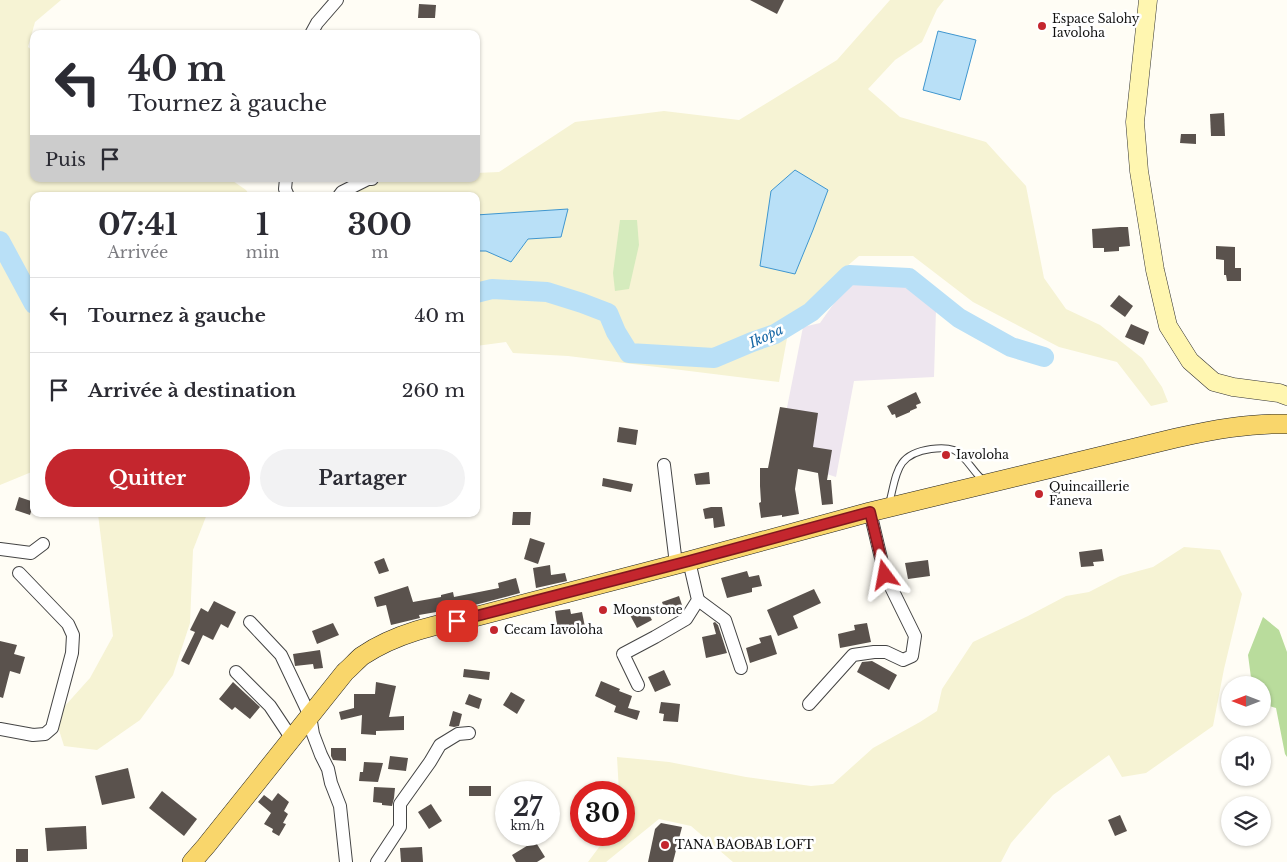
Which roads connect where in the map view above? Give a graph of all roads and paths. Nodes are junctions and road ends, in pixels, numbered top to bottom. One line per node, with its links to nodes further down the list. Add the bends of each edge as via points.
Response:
1 (337, 0): 3 (street)
2 (1148, 0): 6 (street, via 1135,122 1139,171 1155,270 1168,326 1190,360 1214,382)
3 (313, 30)
4 (364, 182): 5 (street)
5 (342, 192)
6 (1287, 396)
7 (1287, 424): 9 (main road, via 1219,429)
8 (664, 465): 13 (street)
9 (987, 484): 10 (main road); 10 (lane, via 953,450 919,451 905,458)
10 (879, 510): 13 (main road); 20 (street, via 885,575 915,636 912,656 903,660 886,652 853,655)
11 (43, 544): 12 (street, via 32,553)
12 (0, 549)
13 (682, 563): 15 (street); 21 (main road, via 403,635 360,657)
14 (20, 573): 22 (street, via 68,624 73,635 72,653 52,728 45,734 33,735)
15 (698, 600): 17 (street, via 725,620); 19 (street, via 686,619 623,654)
16 (250, 622): 21 (street, via 282,655)
17 (741, 668)
18 (236, 672): 24 (street, via 270,706)
19 (638, 685)
20 (808, 704)
21 (310, 716): 24 (main road); 26 (street, via 313,734 340,806)
22 (0, 729)
23 (469, 733): 27 (street, via 458,734 440,745 400,804 400,827)
24 (292, 739): 25 (main road)
25 (192, 862)
26 (346, 862)
27 (377, 862)

